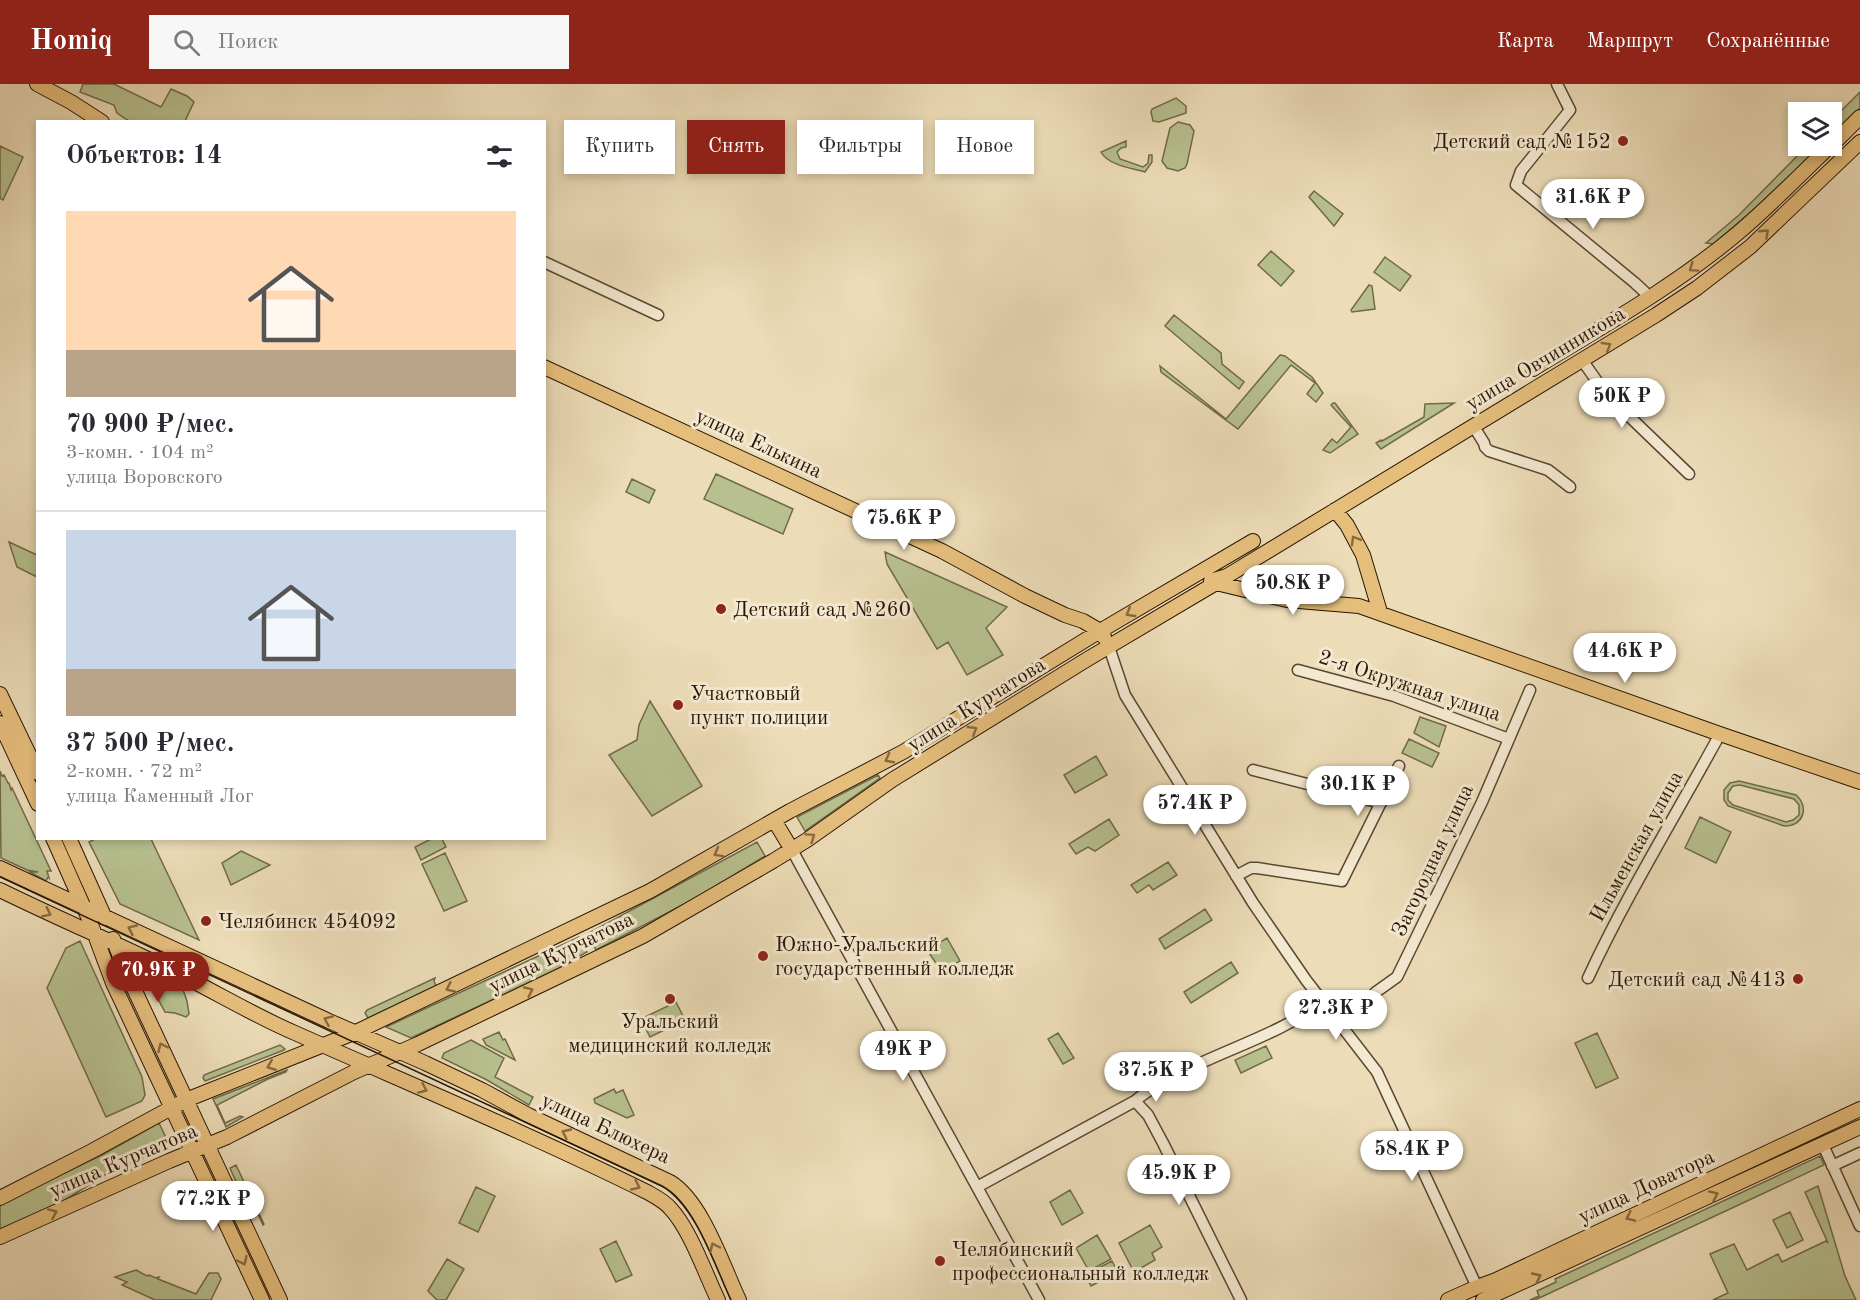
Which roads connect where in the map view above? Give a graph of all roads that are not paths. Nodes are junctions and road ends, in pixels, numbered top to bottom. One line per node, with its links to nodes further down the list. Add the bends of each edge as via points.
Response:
1 (37, 84): 4 (main road)
2 (1557, 84): 9 (street, via 1570,110 1521,171 1516,185)
3 (1860, 117): 5 (main road, улица Овчинникова)
4 (99, 120)
5 (1842, 134)
6 (1860, 142): 11 (main road, улица Овчинникова, one-way to 6, via 1697,288 1750,248)
7 (1819, 156): 9 (main road, улица Овчинникова, one-way to 9, via 1738,233)
8 (546, 263): 10 (street)
9 (1650, 297): 13 (main road, улица Овчинникова)
10 (658, 315)
11 (1582, 360): 14 (main road, улица Овчинникова); 15 (street, via 1606,394)
12 (546, 368): 22 (main road, улица Елькина, via 942,551)
13 (1533, 369)
14 (1474, 427): 16 (street, via 1490,451 1548,470); 17 (main road, улица Овчинникова)
15 (1689, 474)
16 (1570, 487)
17 (1335, 510): 19 (main road, улица Овчинникова); 21 (main road, one-way to 17, via 1364,555)
18 (1252, 541): 20 (main road)
19 (1222, 580): 20 (main road); 21 (main road, via 1287,600 1345,604); 23 (main road, улица Овчинникова)
20 (1160, 596): 22 (main road, one-way to 22)
21 (1380, 612): 28 (main road)
22 (1100, 631): 23 (main road); 36 (main road, улица Курчатова, one-way to 36, via 903,752)
23 (1109, 646): 39 (main road, улица Курчатова, one-way to 23, via 892,780); 41 (street, via 1125,695)
24 (1298, 670): 29 (street, 2-я Окружная улица, via 1394,696)
25 (1530, 690): 29 (street, Загородная улица)
26 (0, 694): 31 (main road)
27 (0, 723): 34 (main road)
28 (1720, 734): 33 (main road); 47 (street, Ильменская улица, via 1664,831)
29 (1509, 739): 49 (street, Загородная улица, via 1397,977 1376,992)
30 (1399, 766): 35 (street)
31 (36, 769)
32 (1253, 770): 35 (street)
33 (1860, 782)
34 (36, 800)
35 (1381, 803): 41 (street, via 1341,881 1257,868)
36 (774, 820): 39 (main road); 50 (main road, улица Курчатова, one-way to 50, via 650,891)
37 (55, 840): 43 (main road)
38 (70, 840): 44 (main road)
39 (792, 850): 52 (main road, улица Курчатова, one-way to 39, via 642,936); 65 (street)
40 (0, 868): 43 (main road, улица Блюхера)
41 (1236, 876): 48 (street)
42 (0, 890): 45 (main road, улица Блюхера, one-way to 45)
43 (84, 907): 44 (main road, улица Блюхера); 45 (main road)
44 (105, 916): 46 (main road); 50 (main road, улица Блюхера, one-way to 44)
45 (95, 934): 46 (main road, улица Блюхера); 56 (main road, via 113,983)
46 (114, 943): 51 (main road, улица Блюхера, via 253,1014); 54 (main road, one-way to 46)
47 (1588, 978)
48 (1323, 1002): 49 (street); 55 (street, via 1289,1024 1187,1069)
49 (1343, 1027): 69 (street, via 1377,1072)
50 (356, 1032): 51 (main road, улица Курчатова); 52 (main road, улица Блюхера)
51 (324, 1045): 53 (main road, улица Блюхера); 54 (main road, улица Курчатова, one-way to 54)
52 (400, 1052): 53 (main road, улица Курчатова); 73 (main road, улица Блюхера, one-way to 52, via 696,1209 678,1187)
53 (370, 1066): 61 (main road, улица Курчатова); 72 (main road, улица Блюхера, one-way to 72, via 655,1196 681,1223)
54 (186, 1100): 56 (main road, улица Курчатова); 61 (main road)
55 (1135, 1101): 65 (street); 75 (street, via 1148,1115 1163,1143)
56 (171, 1107): 62 (main road); 66 (main road, улица Курчатова)
57 (1860, 1109): 59 (main road, улица Доватора)
58 (1860, 1127): 60 (main road, улица Доватора)
59 (1816, 1130): 60 (main road); 69 (main road, улица Доватора, one-way to 69)
60 (1823, 1145): 64 (street); 77 (main road, улица Доватора, one-way to 60)
61 (208, 1146): 62 (main road, улица Курчатова); 71 (main road)
62 (192, 1151): 68 (main road, улица Курчатова, one-way to 62); 70 (main road, one-way to 70)
63 (1860, 1153): 64 (street)
64 (1832, 1166): 67 (street)
65 (977, 1186): 74 (street)
66 (0, 1198)
67 (1860, 1226)
68 (0, 1237)
69 (1476, 1287): 76 (main road, улица Доватора); 77 (main road)
70 (262, 1300)
71 (280, 1300)
72 (718, 1300)
73 (739, 1300)
74 (1040, 1300)
75 (1240, 1300)
76 (1448, 1300)
77 (1483, 1300)

